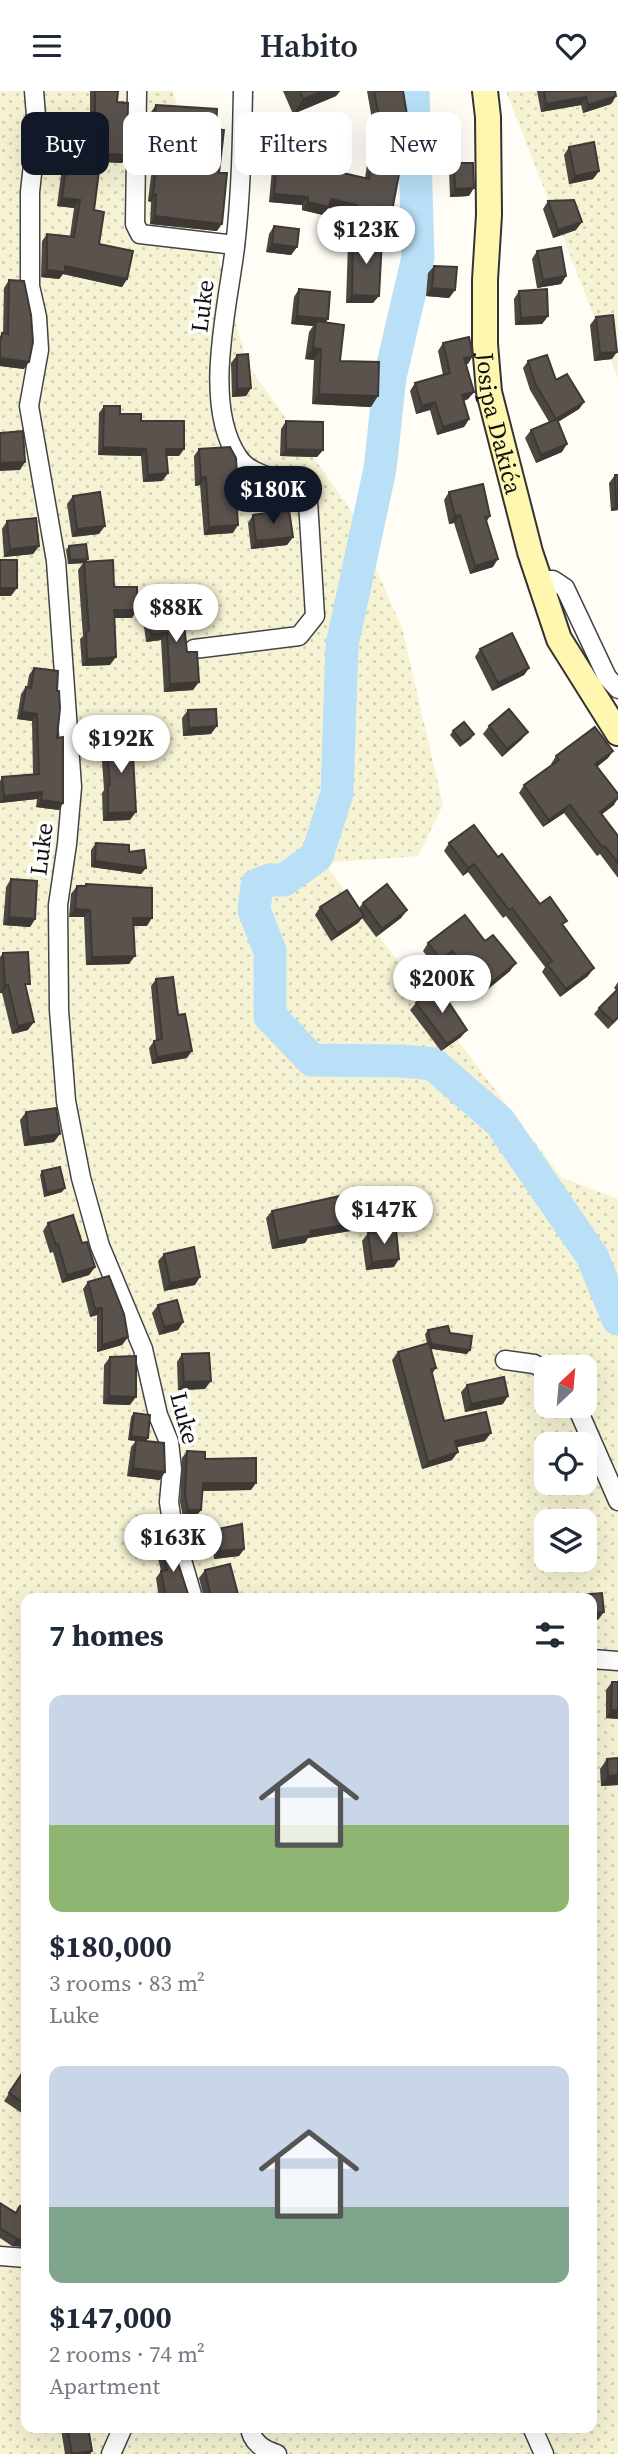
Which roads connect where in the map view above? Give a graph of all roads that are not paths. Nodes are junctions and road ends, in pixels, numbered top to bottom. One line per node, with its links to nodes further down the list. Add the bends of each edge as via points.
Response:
1 (34, 91): 14 (street, Luke, via 37,128 30,191 30,286 39,350 29,406 56,561 72,787 58,905 66,1101 100,1246 143,1349 169,1442 173,1528)
2 (137, 91): 5 (street, via 135,224 140,234)
3 (243, 91): 5 (street, Luke)
4 (485, 91): 6 (main road, Josipa Dakića, via 489,392)
5 (235, 246): 7 (street, Luke, via 220,362 222,421 237,457 249,470 299,489 308,501 315,616 299,636)
6 (540, 580): 8 (street, via 553,580 565,588 607,677); 9 (main road, Josipa Dakića, via 559,639)
7 (194, 649)
8 (618, 689)
9 (618, 733)
10 (505, 1360): 11 (street)
11 (534, 1364)
12 (582, 1418): 13 (street)
13 (618, 1501)
14 (192, 1593)
15 (597, 1659): 16 (street)
16 (618, 1661)
17 (0, 2256): 18 (street)
18 (21, 2258)
19 (120, 2433): 22 (street)
20 (250, 2433): 23 (street, via 263,2450)
21 (535, 2433): 24 (street)
22 (111, 2454)
23 (277, 2454)
24 (544, 2454)

